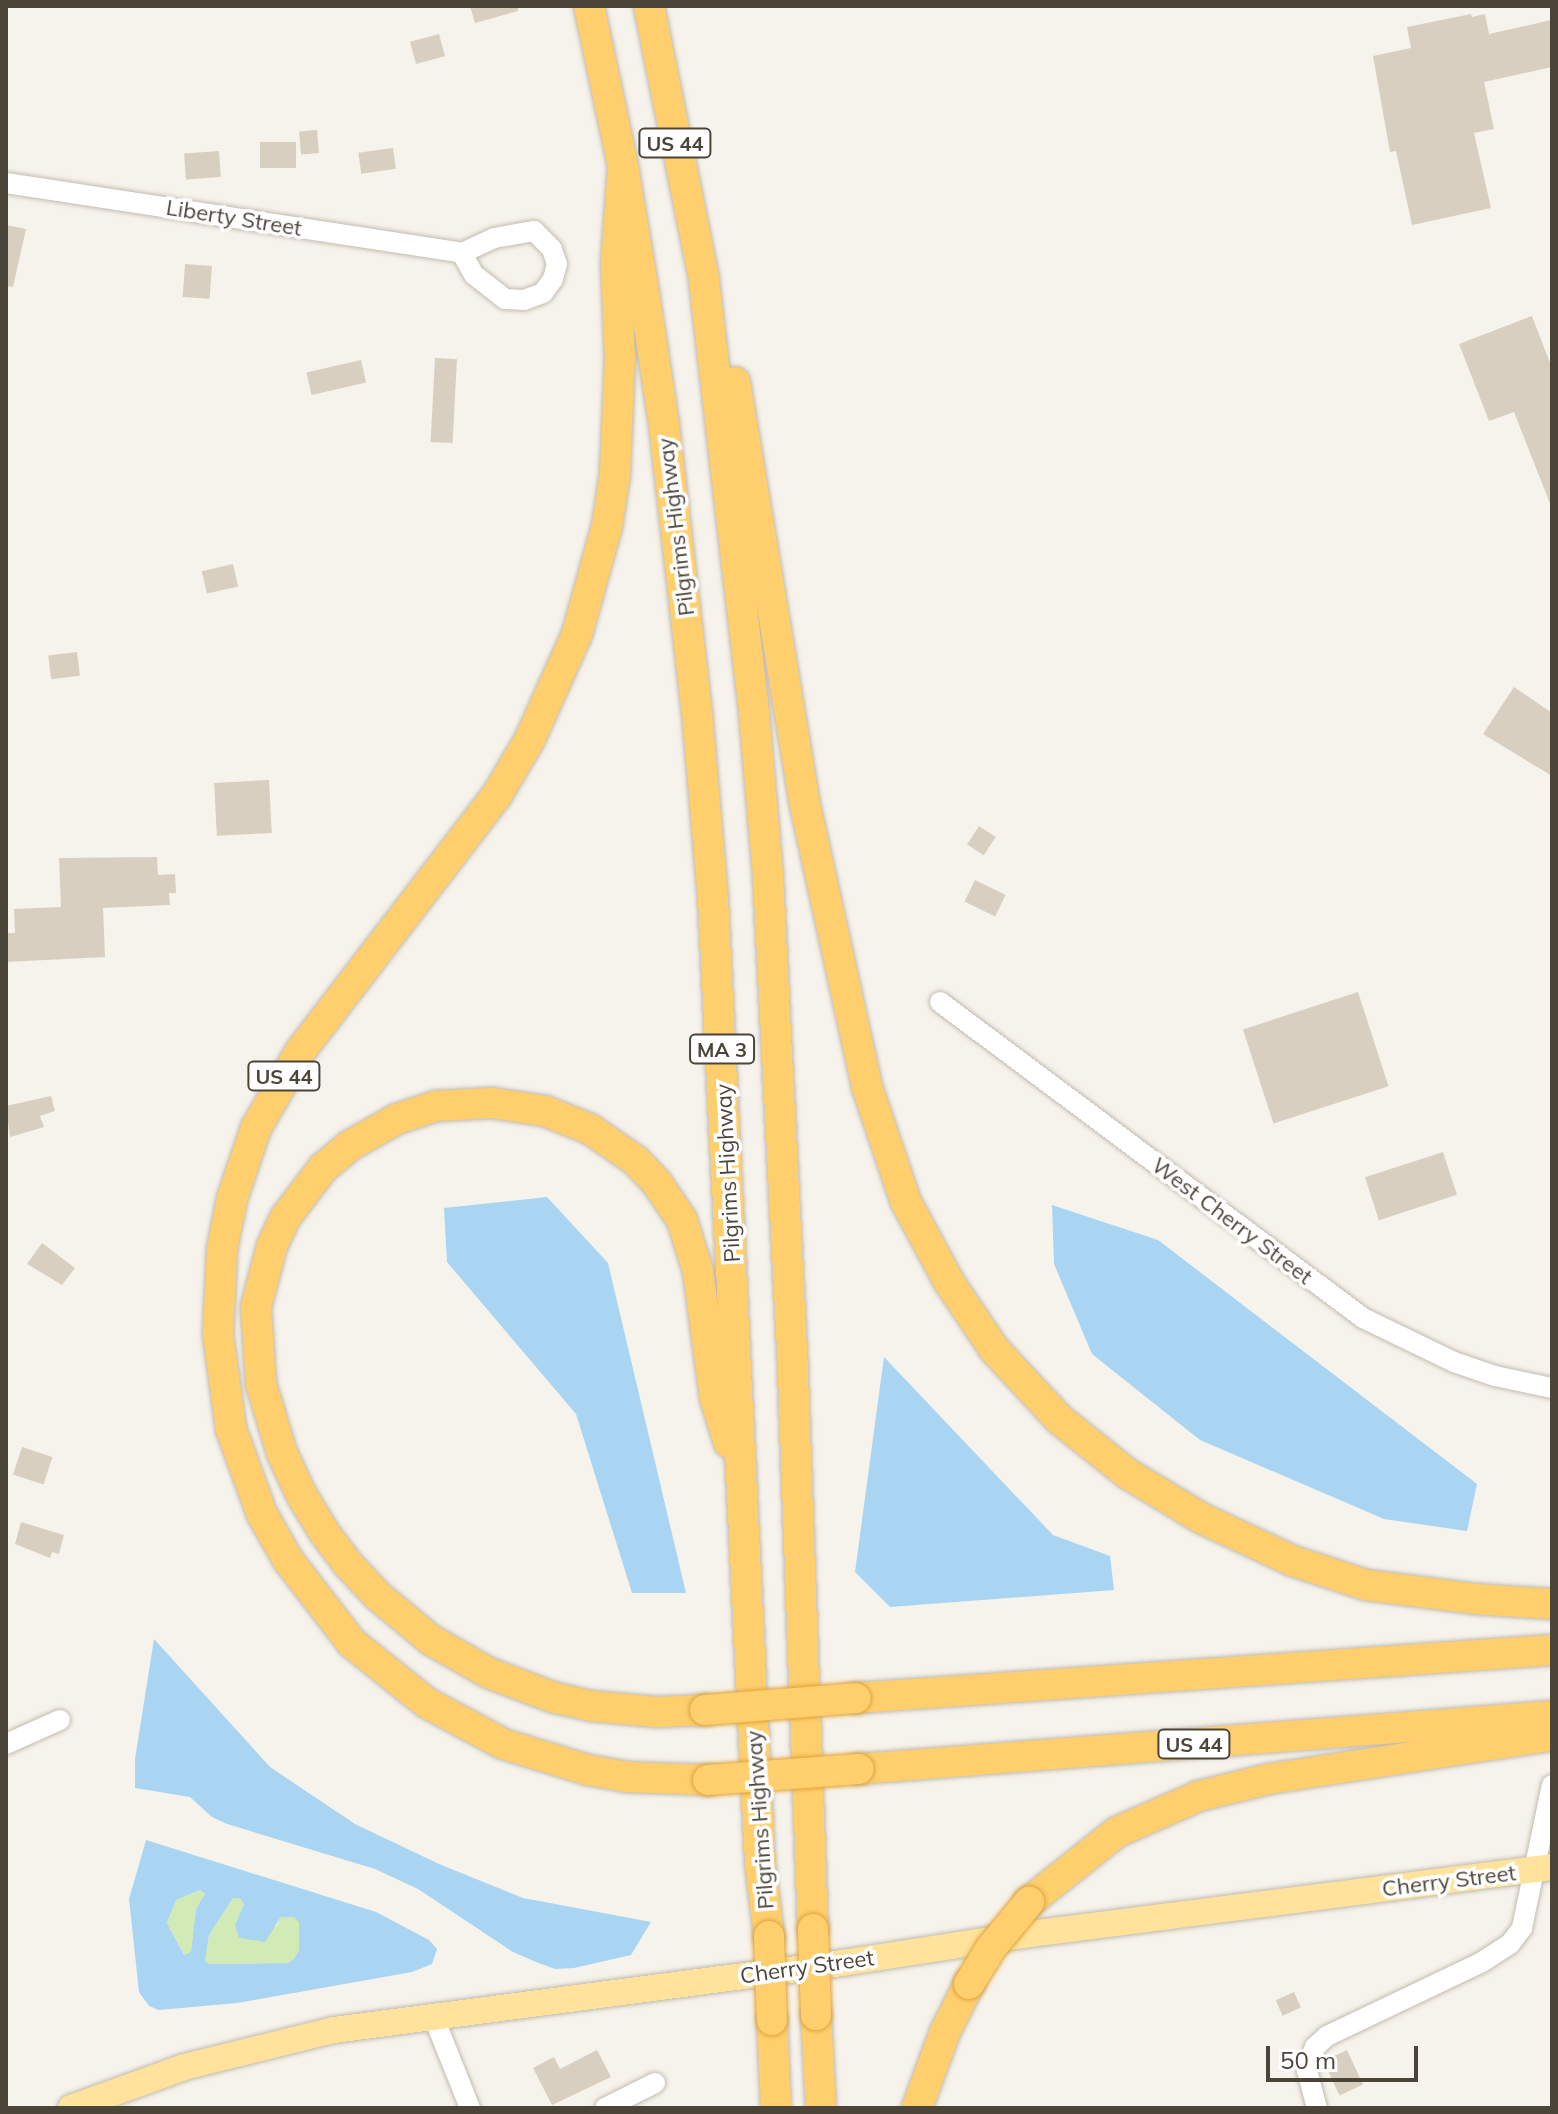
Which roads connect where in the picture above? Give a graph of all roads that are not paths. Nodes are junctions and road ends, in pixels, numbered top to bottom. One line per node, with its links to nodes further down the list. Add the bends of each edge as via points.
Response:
1 (589, 6): 3 (highway, Pilgrims Highway / US 44)
2 (649, 6): 6 (highway, US 44)
3 (623, 166): 9 (highway, Pilgrims Highway / MA 3, via 664,424 697,712 726,1125); 13 (highway, US 44, bridge, via 616,264 620,386 615,474 607,526 577,634 530,739 497,795 300,1052 256,1128 232,1199 222,1249 218,1334 231,1429 262,1514 288,1560 352,1643 427,1703 503,1744 614,1775 708,1780)
4 (6, 183): 5 (street, Liberty Street)
5 (462, 253): 5 (street, via 494,238 534,231 552,249 557,264 543,293 505,299 474,275)
6 (704, 280): 10 (highway, US 44, via 738,391 804,800 867,1087 906,1202 949,1282 994,1349 1059,1419 1128,1474 1203,1519 1293,1561 1366,1585); 23 (highway, MA 3, bridge, via 768,876)
7 (940, 1002): 8 (street, West Cherry Street, via 1363,1318 1454,1362)
8 (1552, 1388)
9 (741, 1484): 11 (highway, bridge, via 715,1398 698,1271 682,1220 635,1160 590,1129 520,1106 436,1106 397,1119 349,1146 303,1191 285,1218 256,1307 261,1384 301,1494 348,1564 431,1640 500,1678 555,1698 657,1712 705,1710); 22 (highway, Pilgrims Highway / MA 3, bridge)
10 (1547, 1603)
11 (1546, 1651)
12 (60, 1720): 14 (street)
13 (1539, 1728): 24 (highway, bridge, via 1199,1796 1117,1832 1029,1902 991,1948 945,2032)
14 (6, 1744)
15 (1552, 1785): 16 (street)
16 (1545, 1868): 17 (main road, Cherry Street); 25 (street, via 1522,1928 1510,1944 1348,2023 1315,2047 1307,2071)
17 (434, 2018): 19 (main road, Cherry Street, via 334,2030 250,2050 184,2067); 20 (street)
18 (655, 2083): 21 (street)
19 (71, 2108)
20 (470, 2108)
21 (605, 2108)
22 (776, 2108)
23 (821, 2108)
24 (917, 2108)
25 (1317, 2108)

